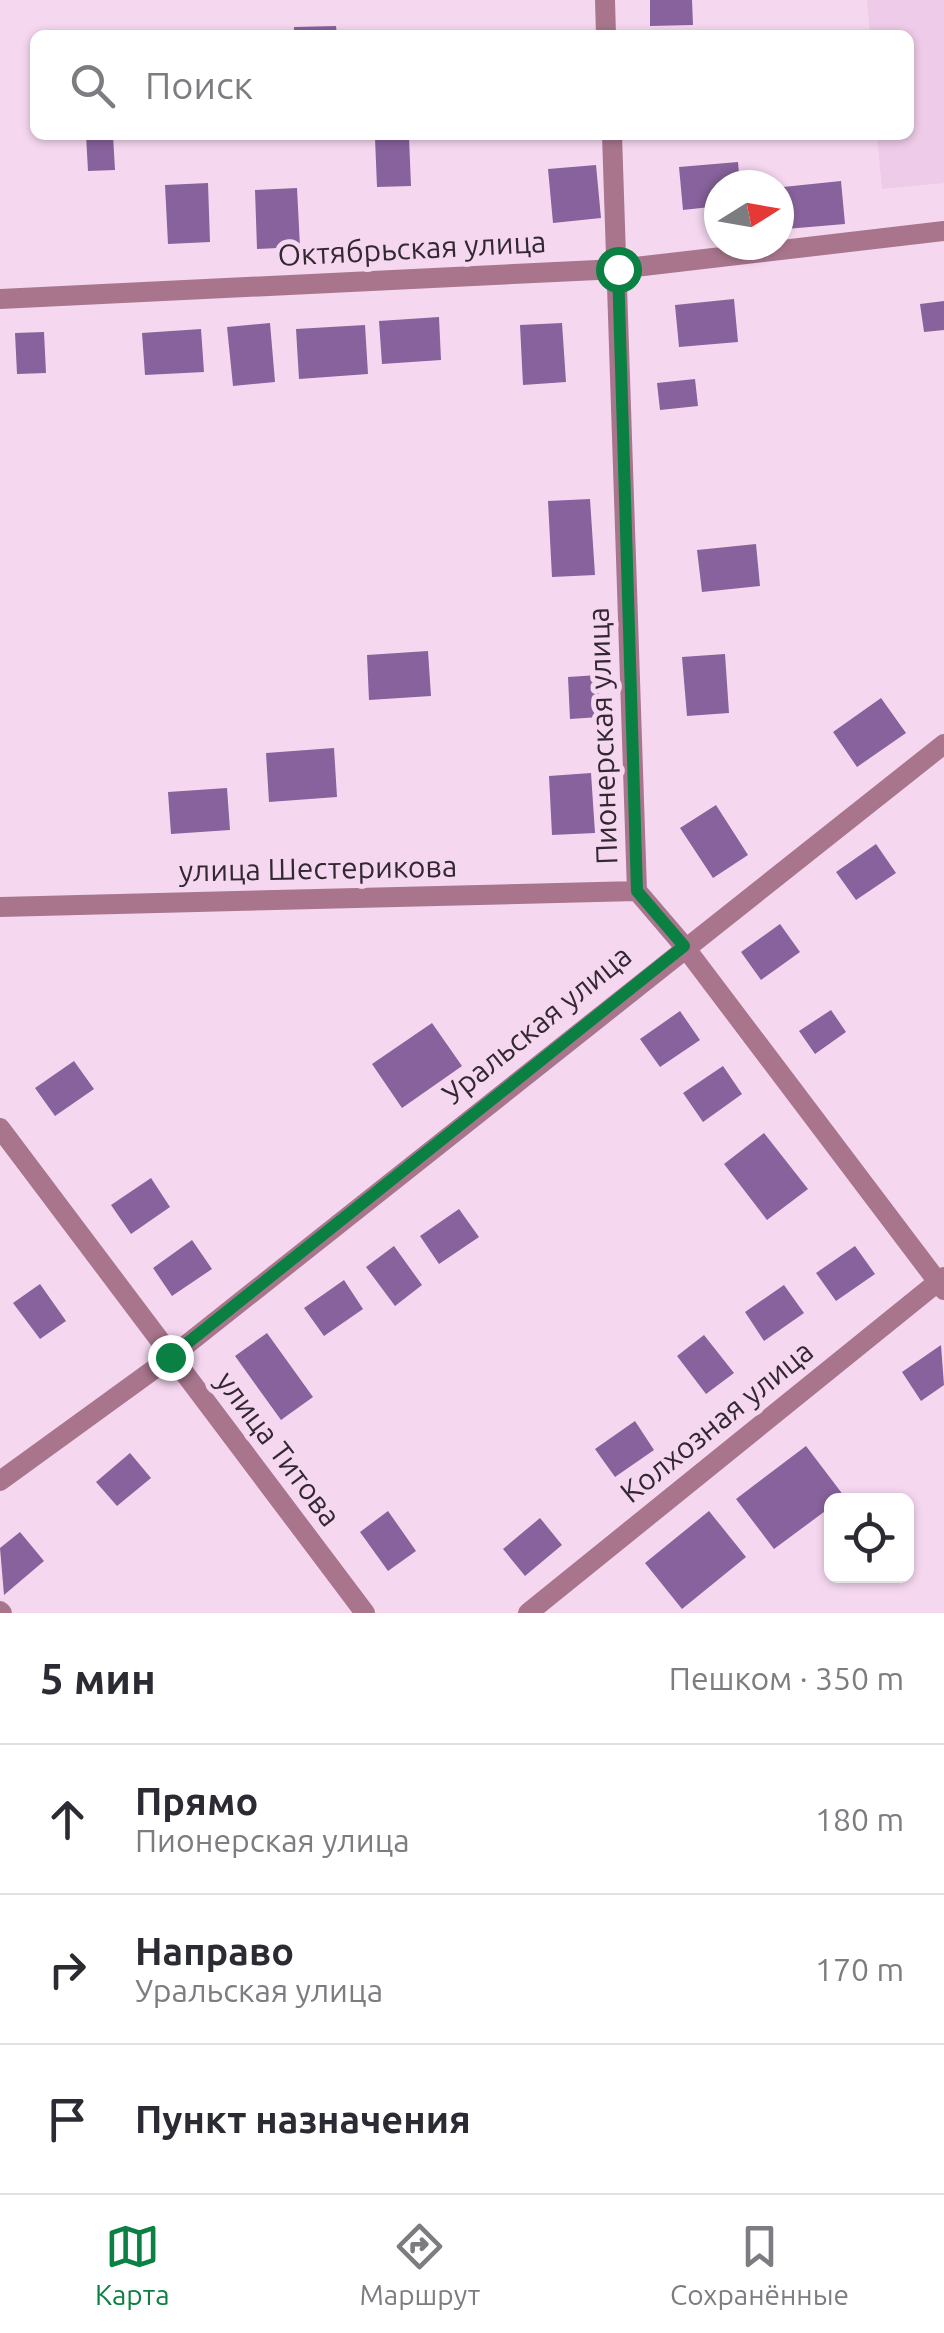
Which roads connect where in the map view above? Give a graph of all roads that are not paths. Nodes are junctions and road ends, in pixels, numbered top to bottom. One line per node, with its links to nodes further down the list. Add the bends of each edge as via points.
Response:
1 (605, 0): 2 (street)
2 (606, 30)
3 (612, 140): 5 (street, Пионерская улица)
4 (944, 231): 5 (street, Октябрьская улица)
5 (618, 269): 6 (street, Октябрьская улица); 8 (street, Пионерская улица)
6 (0, 300)
7 (944, 744): 10 (street, Уральская улица)
8 (637, 891): 9 (street, улица Шестерикова); 10 (street, Пионерская улица)
9 (0, 908)
10 (684, 946): 12 (street, Пионерская улица); 13 (street, Уральская улица)
11 (0, 1128): 13 (street, улица Титова)
12 (942, 1283): 16 (street, Колхозная улица)
13 (170, 1357): 14 (street, Уральская улица); 15 (street, улица Титова)
14 (0, 1480)
15 (365, 1613)
16 (528, 1613)

